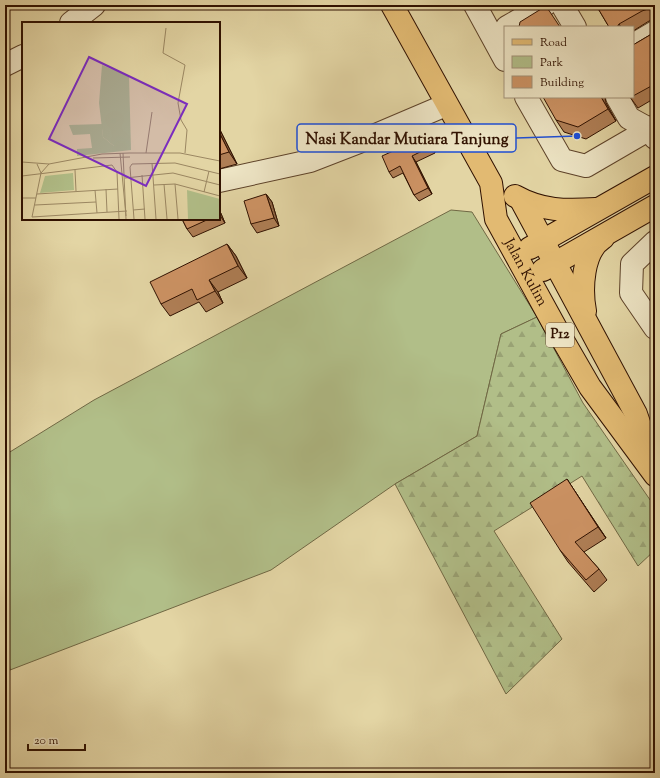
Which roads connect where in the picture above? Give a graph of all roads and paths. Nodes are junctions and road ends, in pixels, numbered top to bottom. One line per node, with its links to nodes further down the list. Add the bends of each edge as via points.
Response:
1 (94, 5): 6 (street)
2 (392, 5): 17 (main road, Jalan Kulim / P12)
3 (475, 5): 9 (street)
4 (545, 5): 7 (street)
5 (562, 5): 8 (street)
6 (72, 22)
7 (508, 26)
8 (574, 26)
9 (501, 30): 12 (street)
10 (655, 32): 11 (street)
11 (634, 44)
12 (504, 52)
13 (22, 56): 14 (street)
14 (5, 65)
15 (527, 98): 18 (street, via 562,160 586,166)
16 (618, 98): 18 (street, via 629,118)
17 (446, 105): 20 (street, via 310,161); 21 (main road, Jalan Kulim / P12)
18 (653, 131)
19 (655, 177): 24 (main road)
20 (220, 182)
21 (491, 183): 22 (main road); 28 (main road, Jalan Kulim / P12, via 496,219)
22 (521, 200): 24 (main road, via 545,209); 26 (main road, Jalan Kulim / P12)
23 (655, 206): 25 (main road)
24 (598, 209): 26 (main road)
25 (612, 232): 29 (main road); 31 (main road, via 597,241 588,258 582,296)
26 (543, 242): 28 (main road); 29 (main road, Jalan Kulim / P12)
27 (655, 242): 32 (street, via 632,264 631,293)
28 (517, 256): 30 (main road, Jalan Kulim / P12)
29 (556, 263): 30 (main road); 31 (main road, Jalan Kulim / P12)
30 (529, 278): 34 (main road, Jalan Kulim / P12, via 590,387)
31 (586, 319): 33 (main road, Jalan Kulim / P12, via 636,414)
32 (655, 328)
33 (655, 469)
34 (655, 475)

